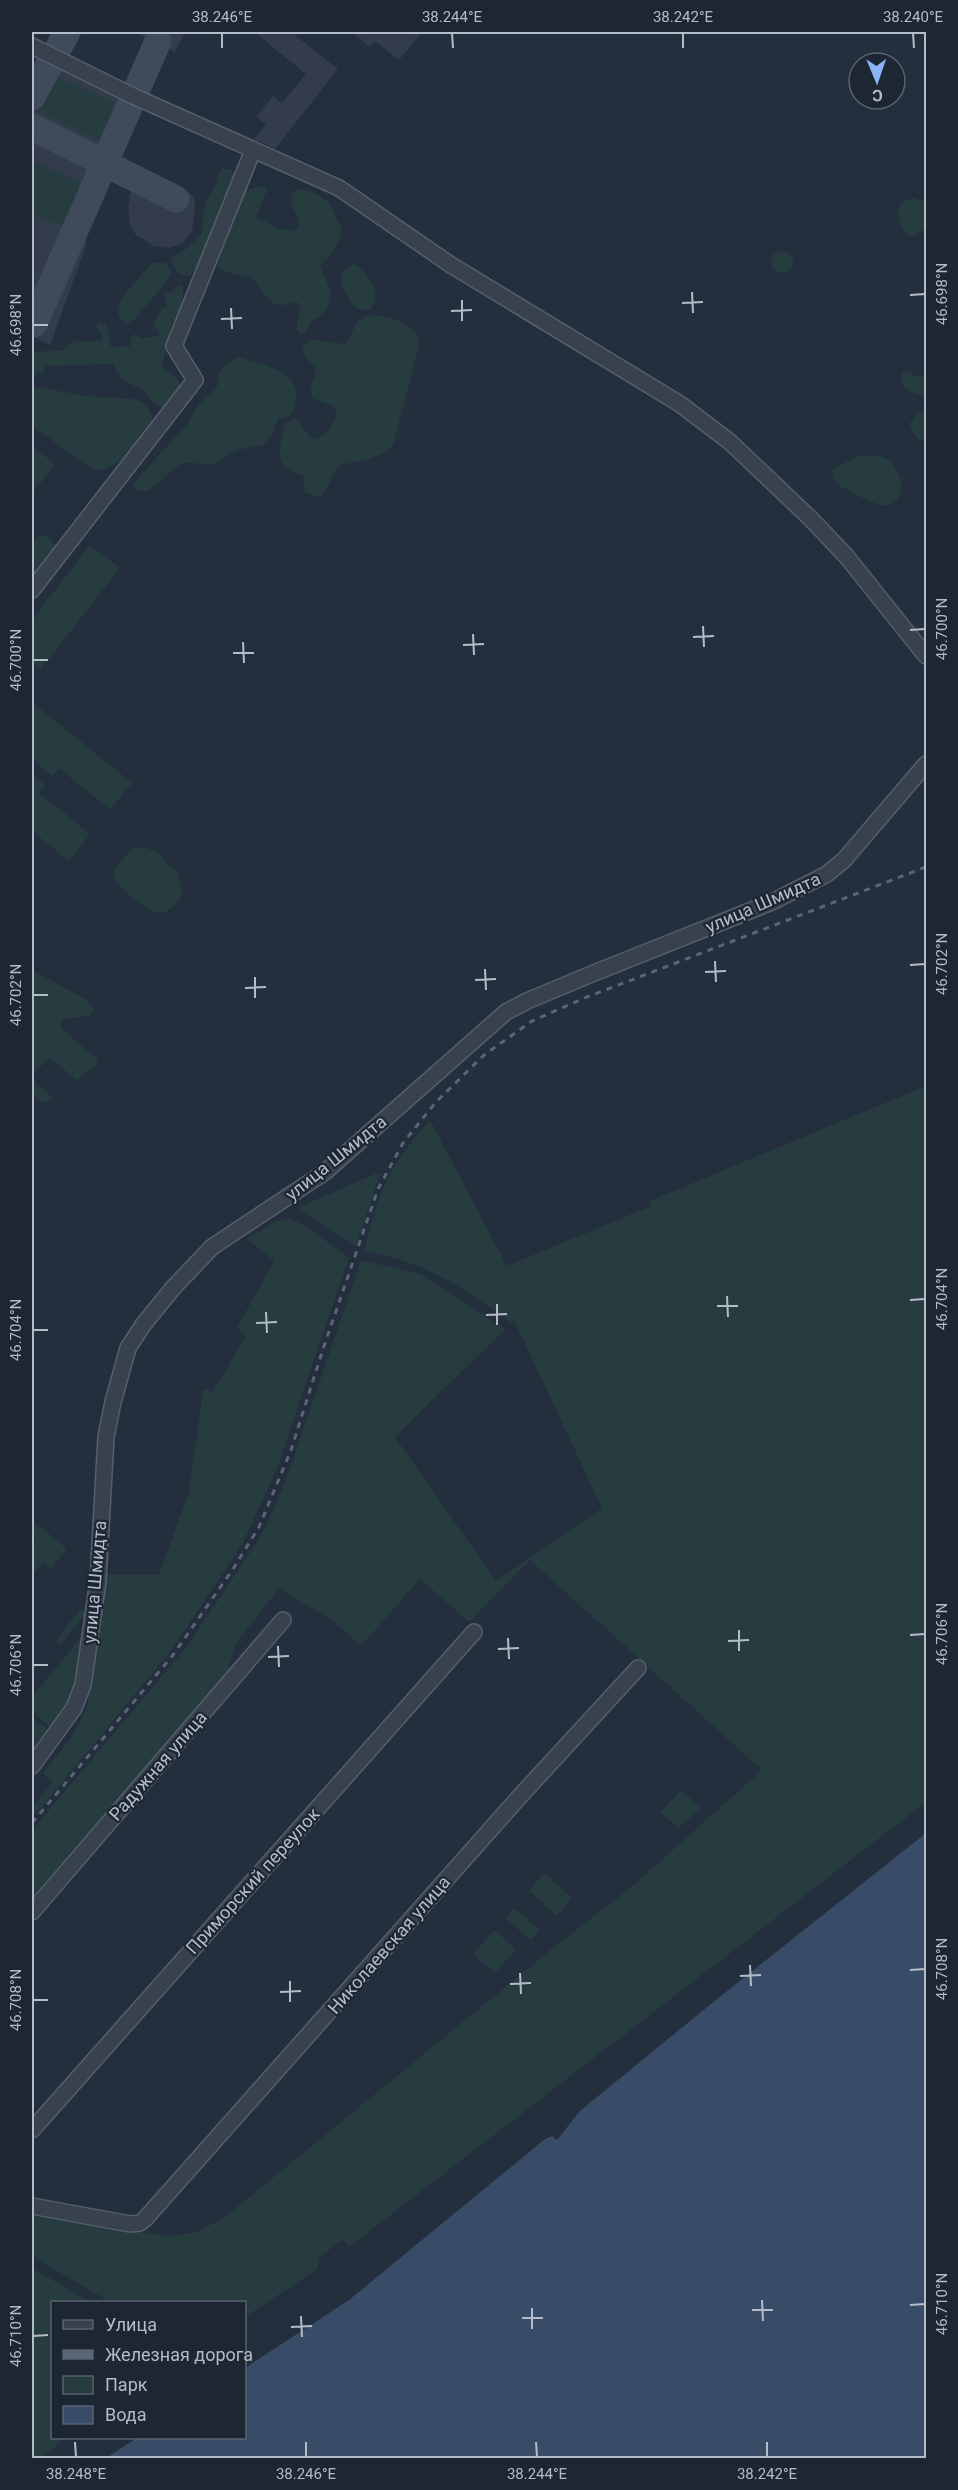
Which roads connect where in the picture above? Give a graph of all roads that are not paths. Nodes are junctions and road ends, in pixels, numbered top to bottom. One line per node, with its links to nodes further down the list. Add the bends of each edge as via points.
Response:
1 (32, 46): 2 (street)
2 (253, 150): 3 (street, via 174,346 195,380); 4 (street, via 339,188 452,265 704,421 812,520)
3 (32, 590)
4 (927, 656)
5 (927, 764): 9 (street, улица Шмидта, via 844,860 827,874 772,902 506,1012 325,1172 212,1247 173,1288 124,1355 106,1437 98,1581 83,1685 74,1708)
6 (283, 1620): 10 (street, Радужная улица)
7 (474, 1632): 11 (street, Приморский переулок)
8 (638, 1668): 12 (street, Николаевская улица, via 151,2214 140,2223 130,2224)
9 (32, 1766)
10 (32, 1912)
11 (32, 2130)
12 (32, 2206)

